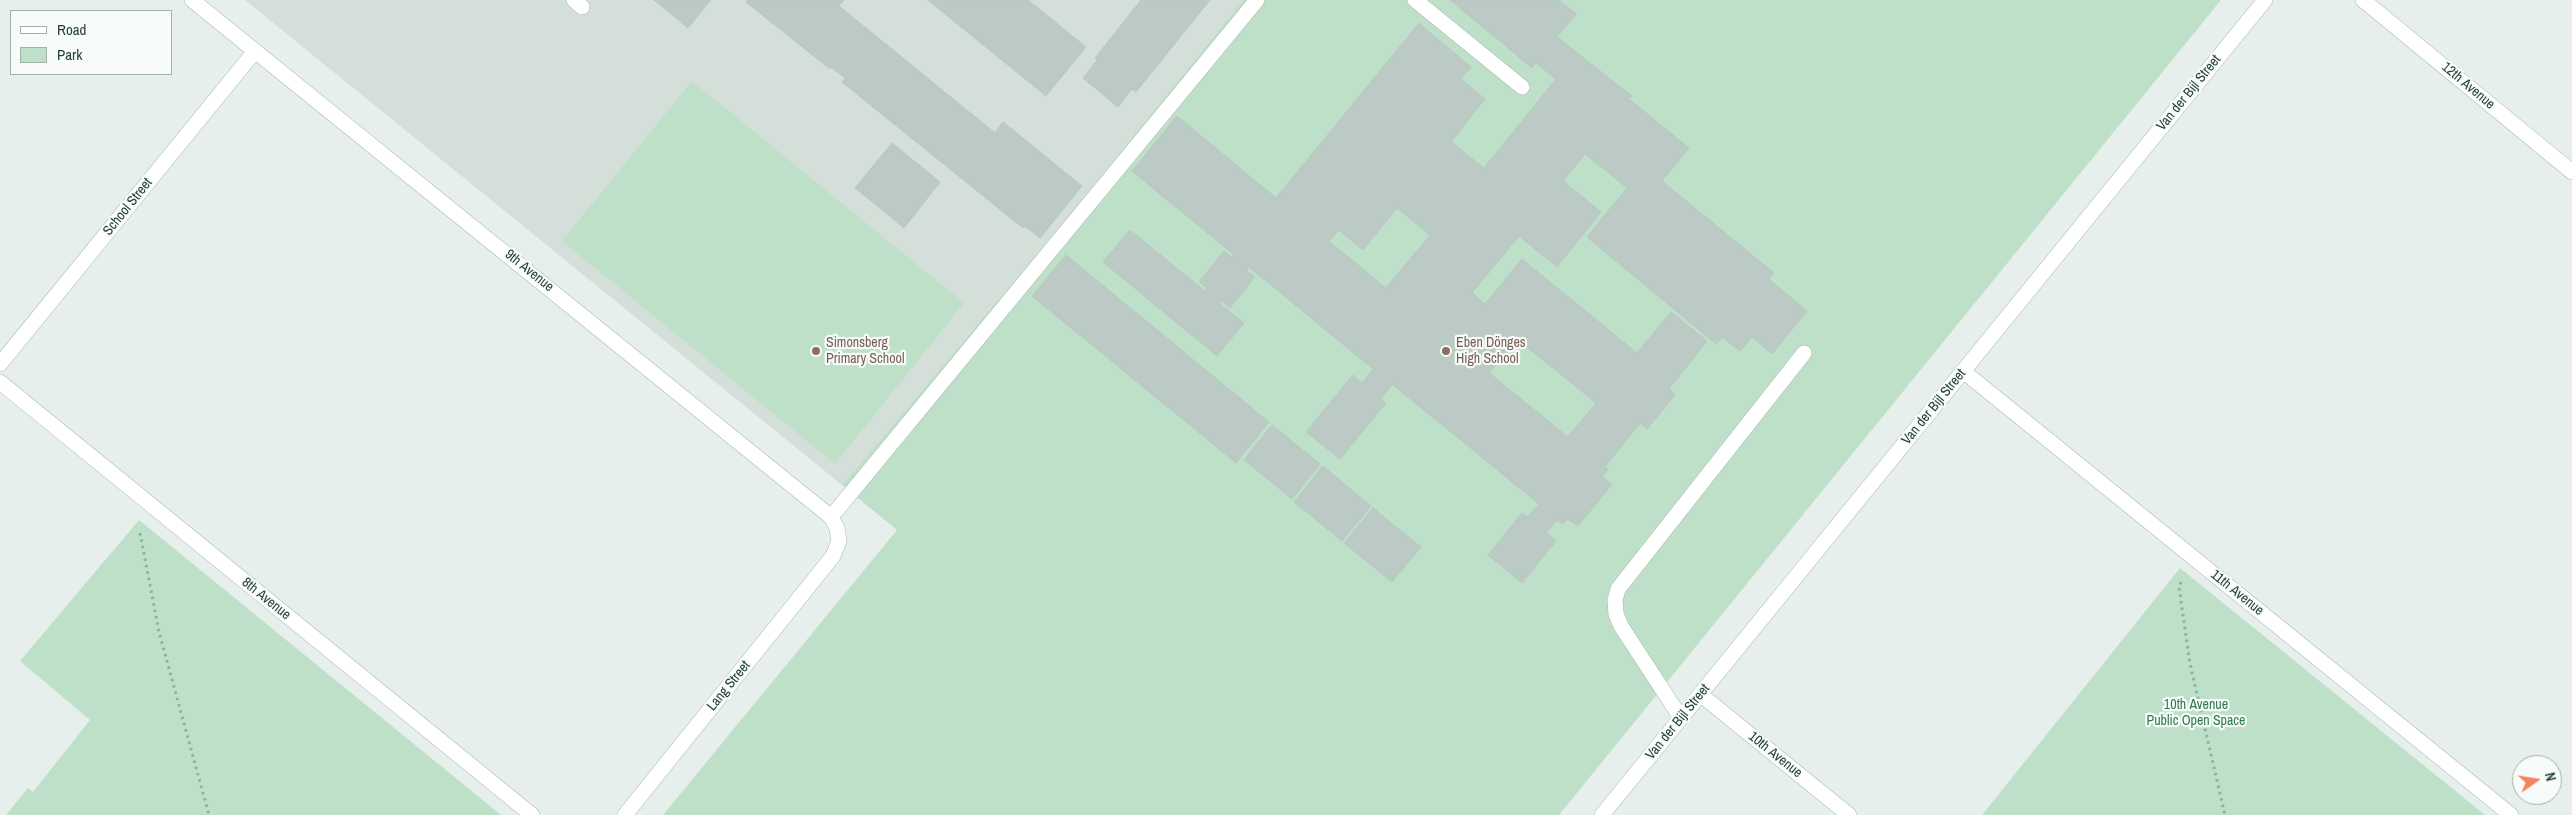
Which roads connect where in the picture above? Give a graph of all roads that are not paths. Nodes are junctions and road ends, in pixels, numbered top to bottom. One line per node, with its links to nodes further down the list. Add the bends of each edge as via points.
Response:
1 (192, 0): 6 (street, 9th Avenue)
2 (1257, 0): 13 (street)
3 (1415, 0): 7 (street)
4 (2265, 0): 11 (street, Van der Bijl Street)
5 (2364, 0): 8 (street, 12th Avenue)
6 (256, 51): 10 (street, School Street); 13 (street, 9th Avenue)
7 (1522, 87)
8 (2572, 172)
9 (1804, 353): 15 (street, via 1618,589 1614,600 1621,626)
10 (0, 364)
11 (1963, 371): 14 (street, Van der Bijl Street); 20 (street, 11th Avenue)
12 (0, 382): 16 (street, 8th Avenue)
13 (831, 517): 17 (street, Lang Street, via 839,540 833,556)
14 (1700, 694): 15 (street, Van der Bijl Street); 19 (street, 10th Avenue)
15 (1681, 718): 18 (street, Van der Bijl Street)
16 (532, 815)
17 (625, 815)
18 (1602, 815)
19 (1849, 815)
20 (2512, 815)

